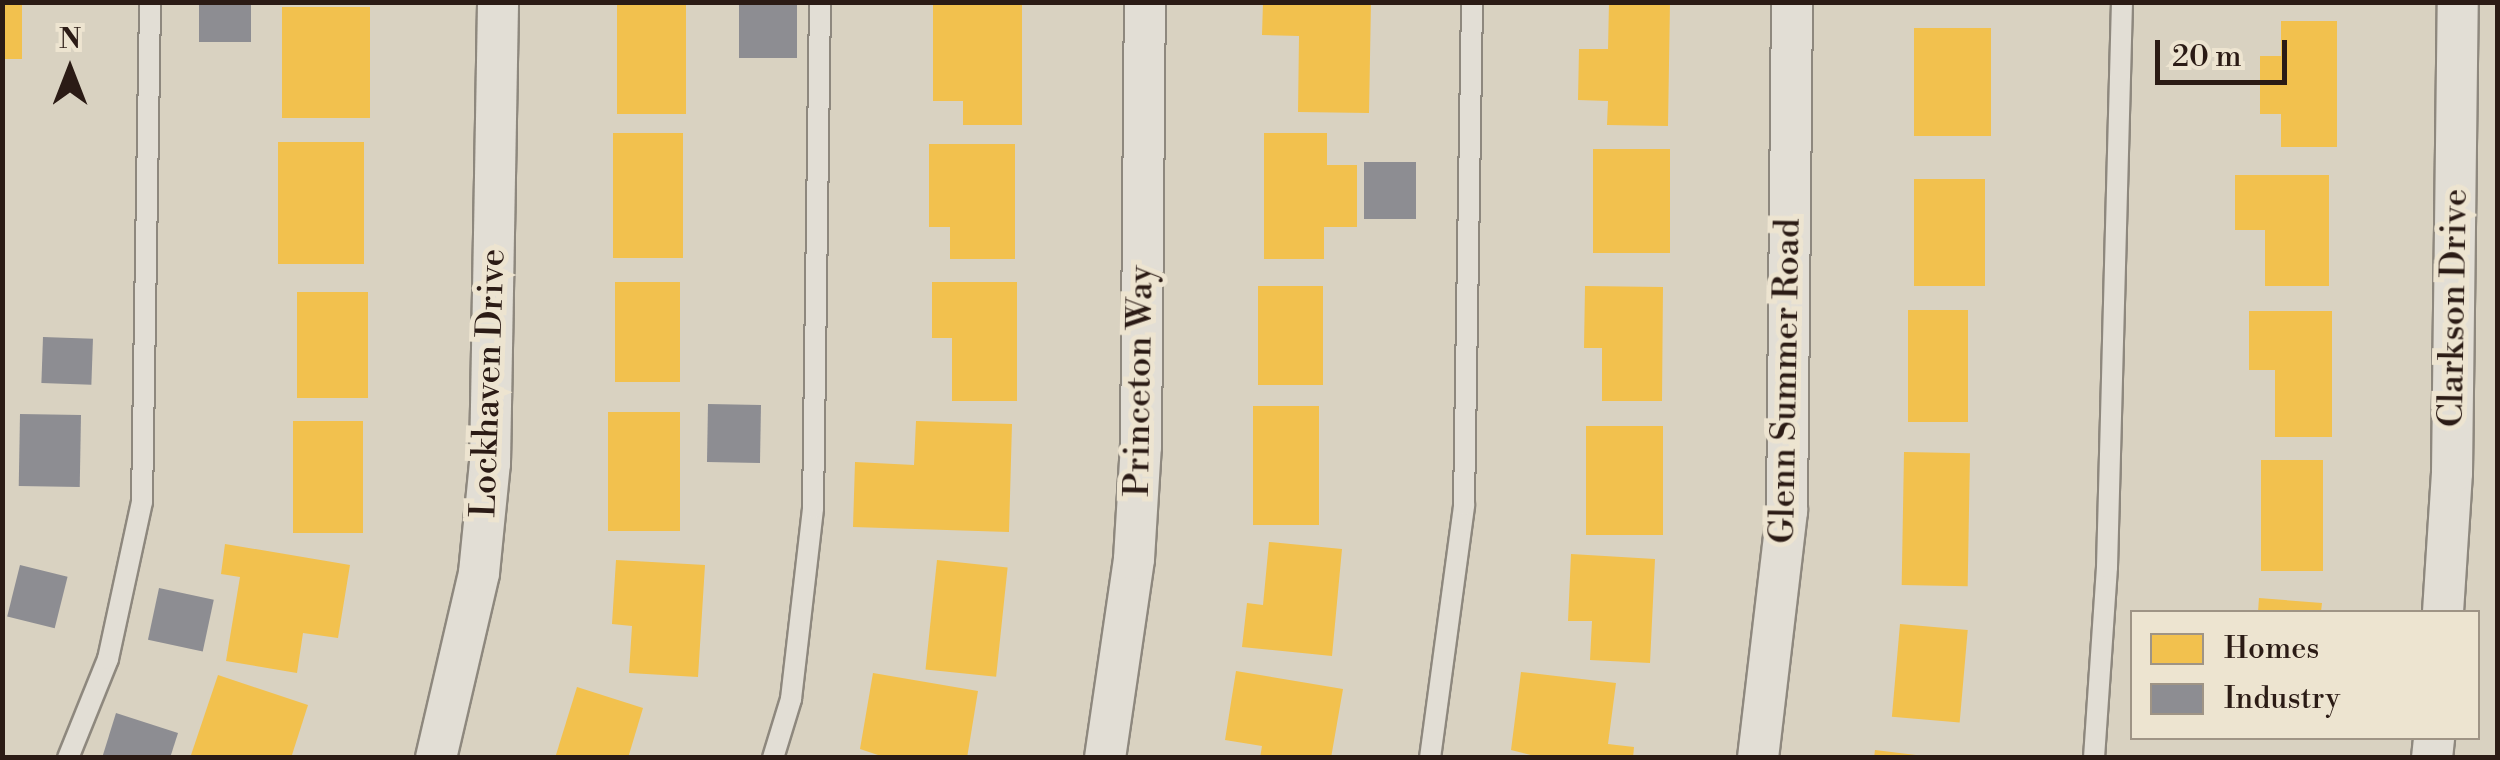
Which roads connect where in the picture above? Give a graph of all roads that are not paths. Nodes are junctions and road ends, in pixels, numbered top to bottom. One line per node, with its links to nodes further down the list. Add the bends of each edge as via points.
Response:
1 (150, 2): 10 (lane, via 142,502 108,659)
2 (498, 2): 11 (street, Lockhaven Drive, via 490,463 479,573)
3 (820, 2): 12 (lane, via 812,508 791,699)
4 (1145, 2): 13 (street, Princeton Way, via 1140,465 1134,559)
5 (1472, 2): 14 (lane, via 1464,505)
6 (1792, 2): 15 (street, Glenn Summer Road, via 1787,511)
7 (2122, 2): 16 (lane, via 2107,567)
8 (2458, 2): 9 (street, Clarkson Drive)
9 (2444, 610)
10 (68, 758)
11 (436, 758)
12 (774, 758)
13 (1104, 758)
14 (1430, 758)
15 (1758, 758)
16 (2094, 758)

